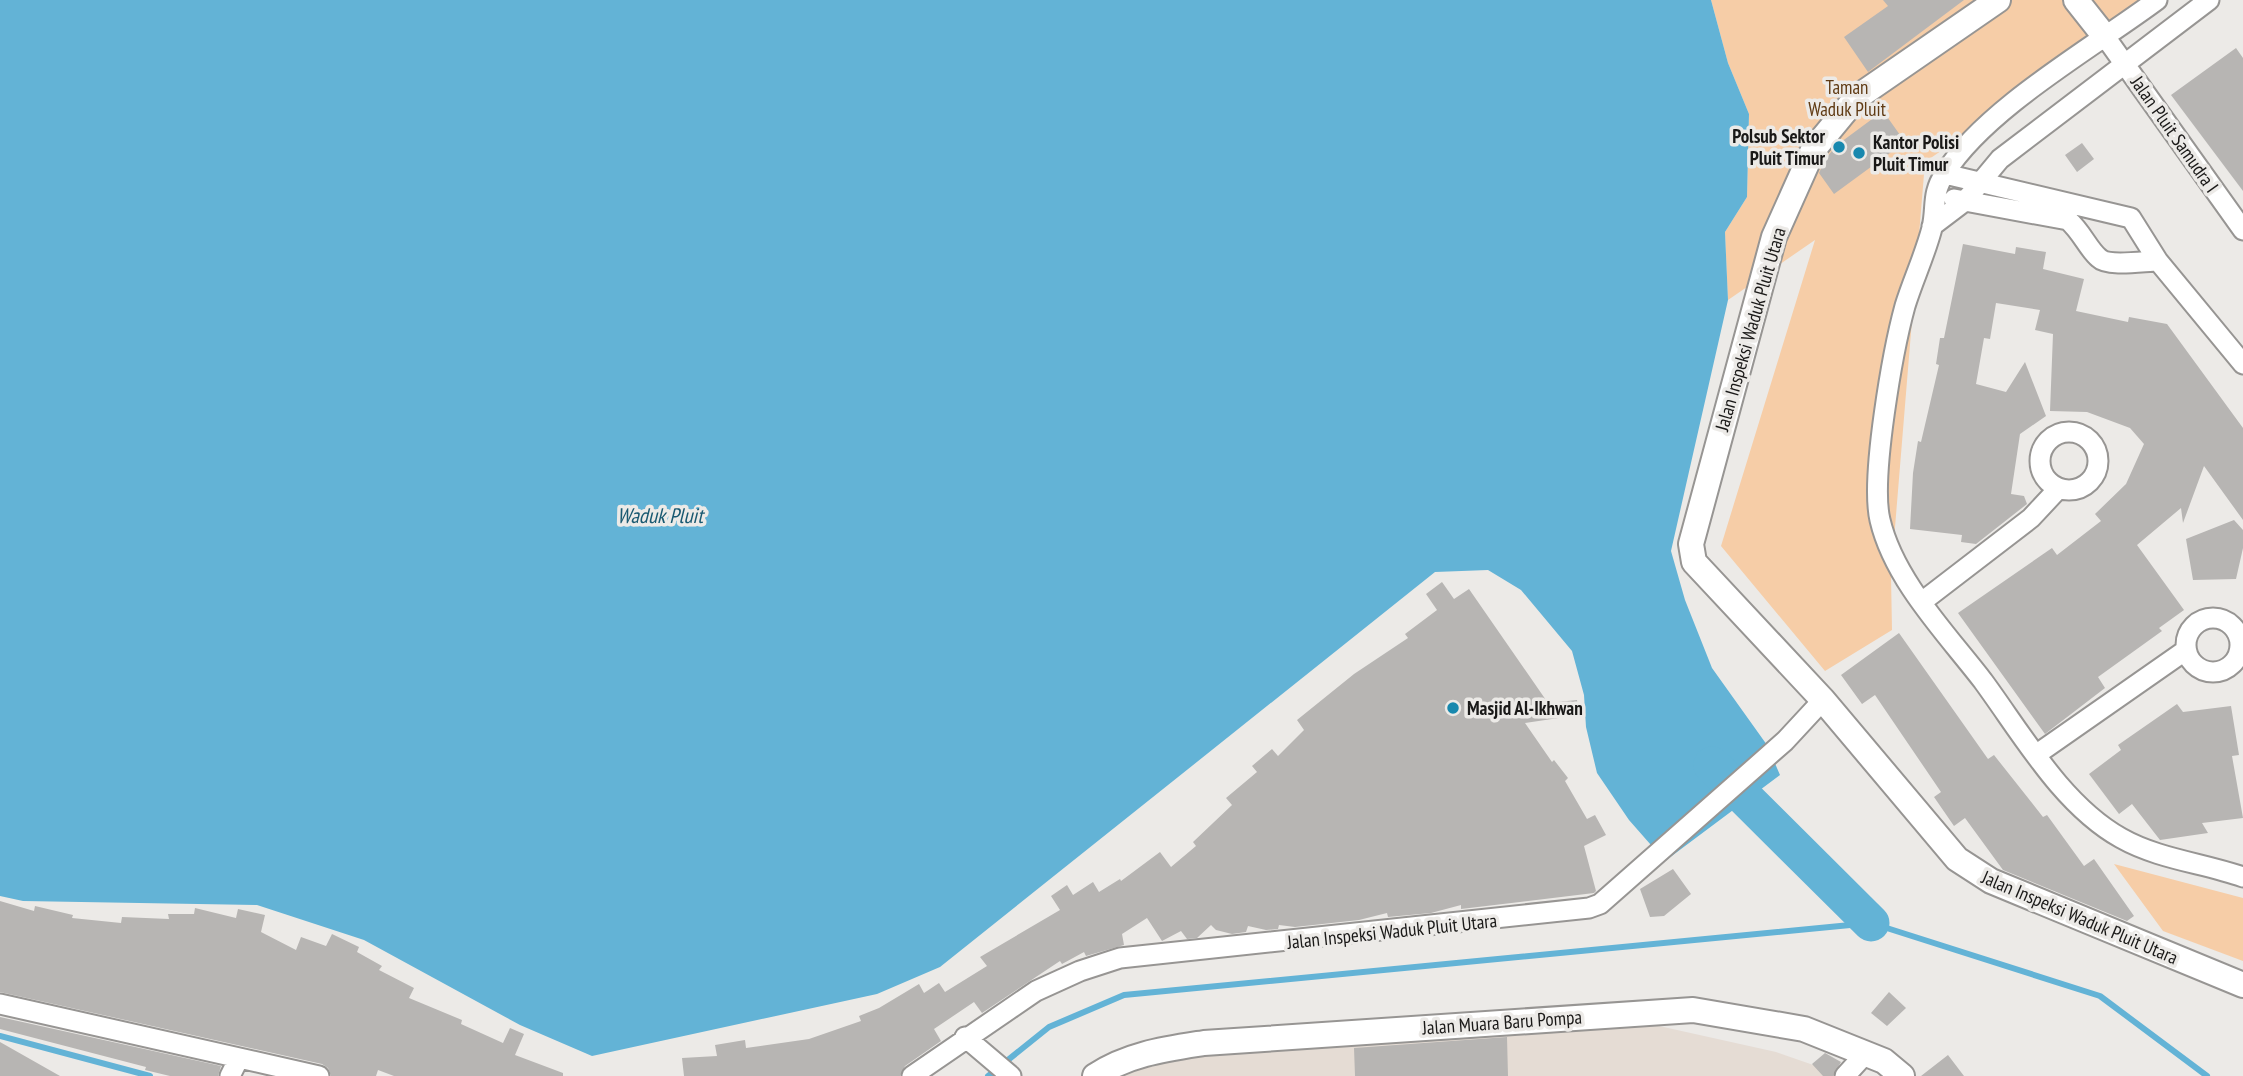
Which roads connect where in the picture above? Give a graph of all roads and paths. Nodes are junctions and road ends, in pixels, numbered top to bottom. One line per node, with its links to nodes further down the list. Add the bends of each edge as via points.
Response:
1 (1998, 0): 19 (street, Jalan Inspeksi Waduk Pluit Utara, via 1856,98 1813,150 1774,237 1691,544 1694,562)
2 (2157, 0): 4 (street)
3 (2209, 0): 5 (street)
4 (2090, 17): 5 (street, Jalan Pluit Samudra I); 6 (street)
5 (2125, 64): 7 (street, via 2000,159); 12 (street, Jalan Pluit Samudra I)
6 (1945, 174): 7 (street); 8 (street)
7 (1981, 180): 9 (street); 10 (street)
8 (1934, 195): 9 (street); 11 (street)
9 (1965, 201): 11 (street); 13 (street, via 2068,220)
10 (2086, 206): 13 (street); 14 (street, via 2131,218)
11 (1933, 226): 17 (street, via 1905,307 1889,388 1877,491 1884,537)
12 (2243, 230)
13 (2081, 232): 14 (street, via 2099,259 2109,263)
14 (2158, 261): 15 (street)
15 (2243, 364)
16 (2059, 488): 17 (street, via 2031,518)
17 (1923, 601): 20 (street)
18 (2186, 650): 20 (street)
19 (1824, 700): 22 (street, Jalan Inspeksi Waduk Pluit Utara, via 1972,871); 24 (street, Jalan Inspeksi Waduk Pluit Utara, via 1785,741 1609,898 1589,908 1120,958 1036,991)
20 (2037, 754): 21 (street, via 2098,823 2122,839)
21 (2243, 877)
22 (2243, 985)
23 (0, 1004): 26 (street)
24 (965, 1037): 29 (street, Jalan Inspeksi Waduk Pluit Utara); 30 (street)
25 (1866, 1053): 31 (street, Jalan Muara Baru Pompa, via 1804,1029 1693,1010 1204,1043 1154,1051); 32 (street); 33 (street, Jalan Muara Baru Pompa)
26 (239, 1058): 27 (street); 28 (street)
27 (230, 1076)
28 (319, 1076)
29 (912, 1076)
30 (1011, 1076)
31 (1095, 1076)
32 (1844, 1076)
33 (1902, 1076)

